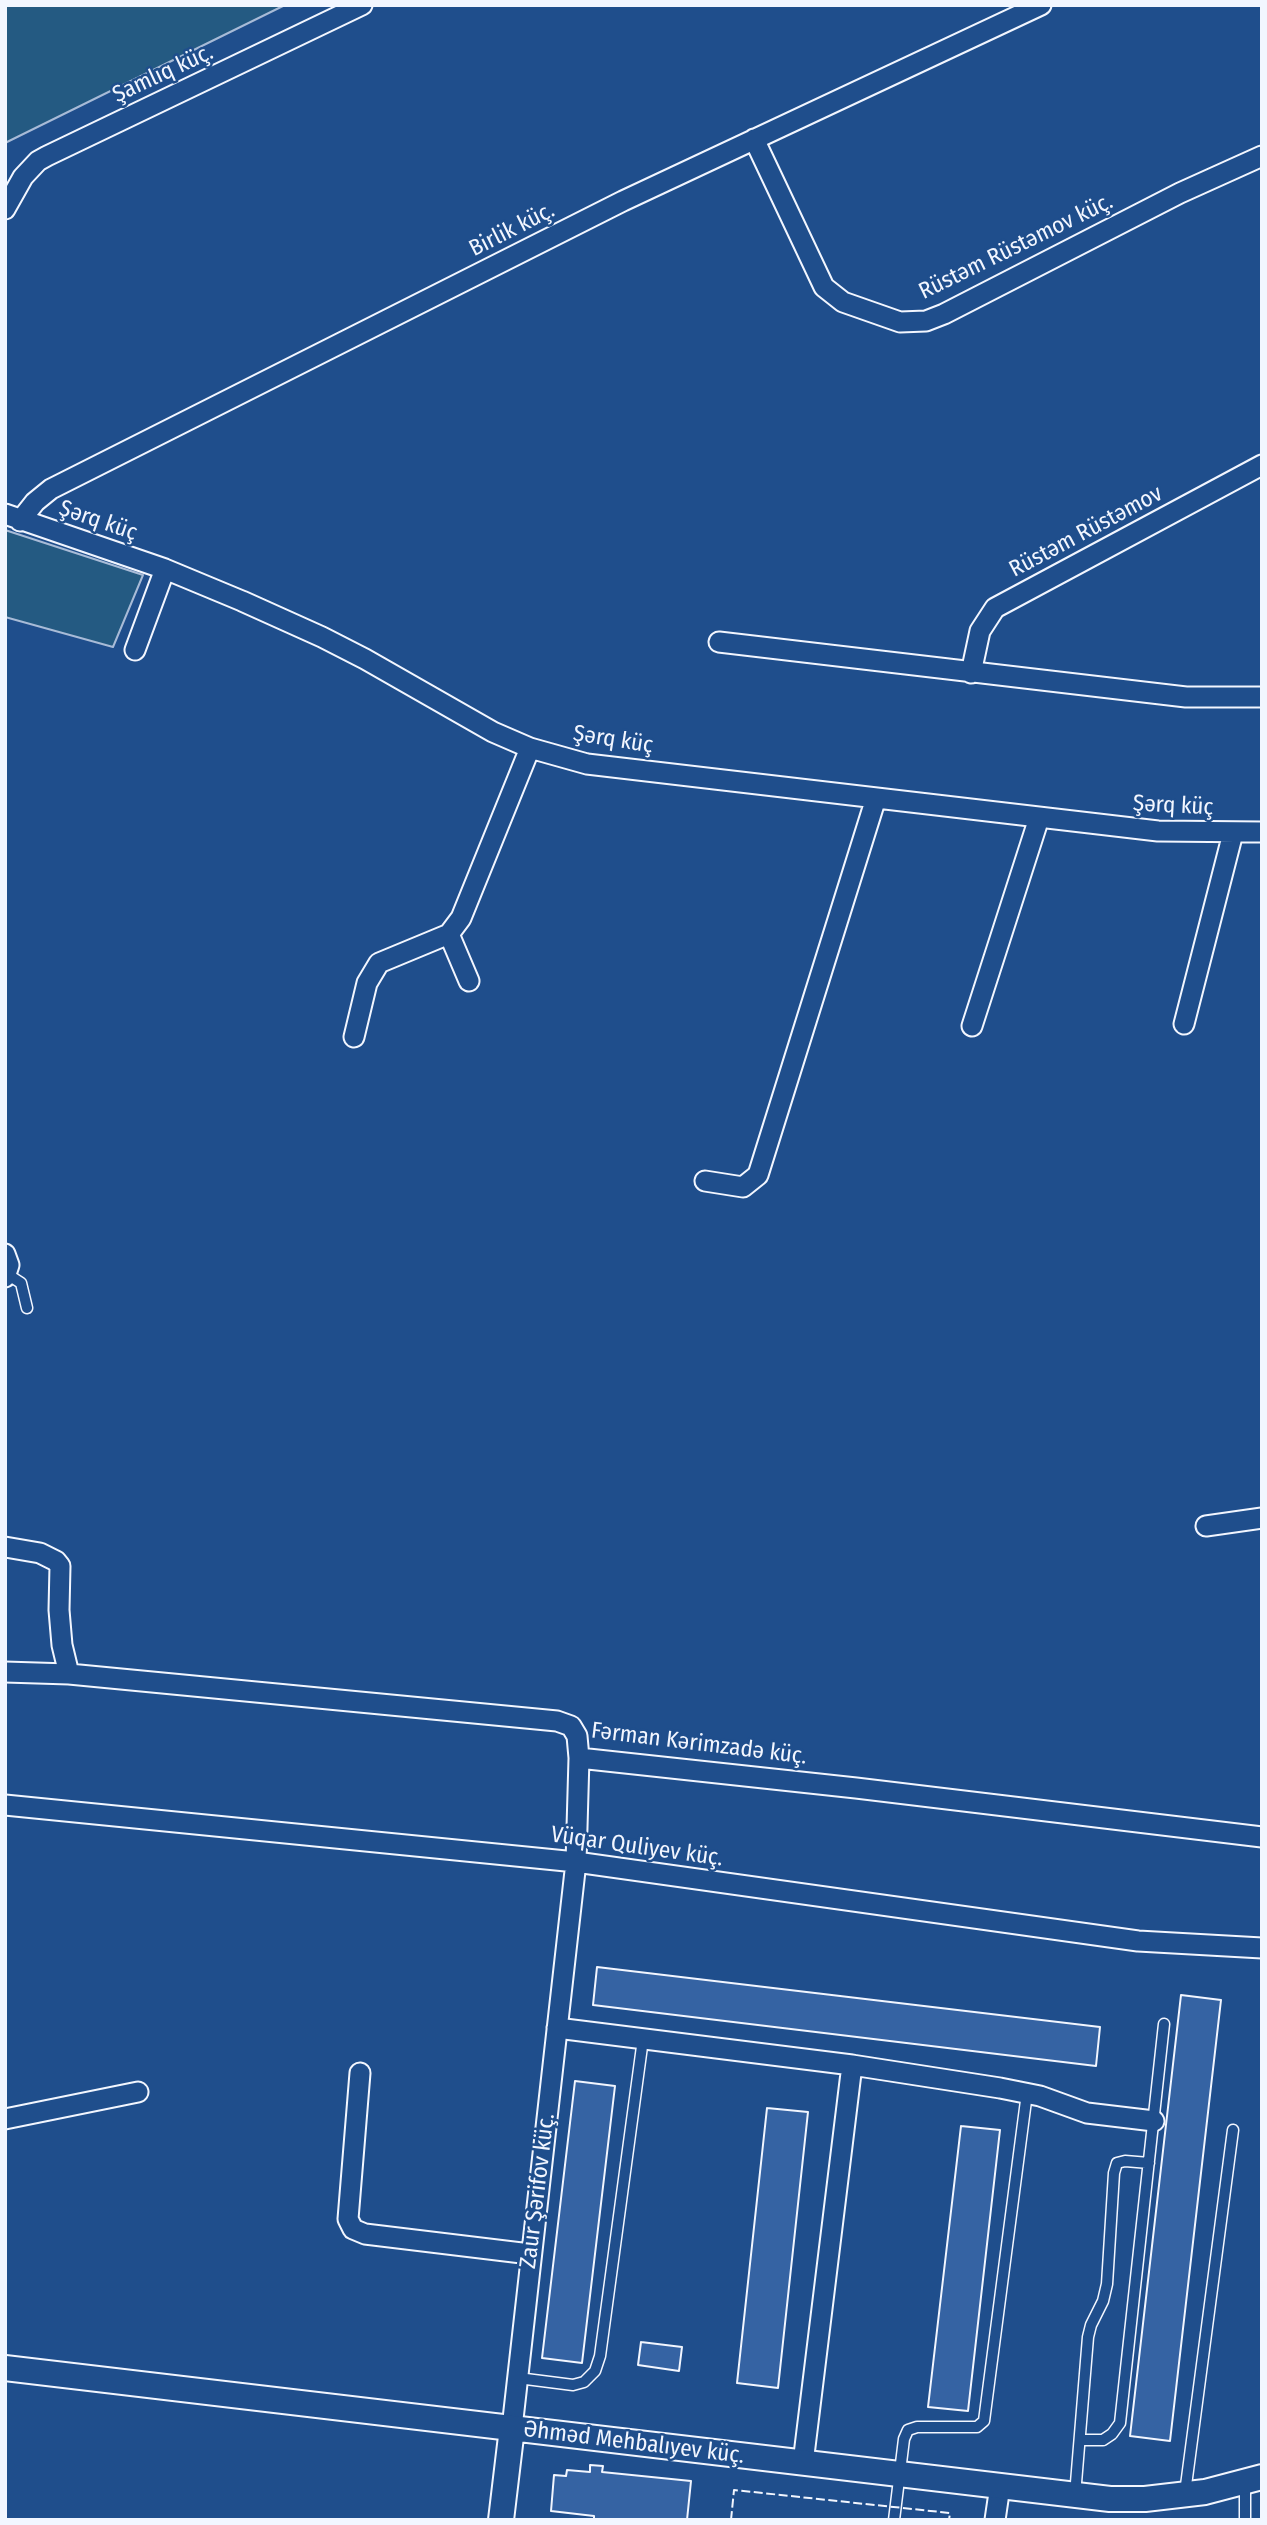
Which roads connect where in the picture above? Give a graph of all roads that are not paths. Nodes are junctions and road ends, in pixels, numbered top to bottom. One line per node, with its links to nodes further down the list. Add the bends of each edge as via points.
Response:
1 (362, 5): 5 (street, Şamlıq küç., via 38,161)
2 (1041, 5): 3 (street, Birlik küç.)
3 (754, 139): 4 (street, Rüstəm Rüstəmov küç., via 824,287 843,302 900,322 926,321 944,314); 7 (street, Birlik küç., via 51,489)
4 (1262, 156)
5 (5, 209)
6 (1262, 465): 11 (street, Rüstəm Rüstəmov, via 995,608 980,631)
7 (12, 517): 8 (street, Şərq küç)
8 (165, 569): 10 (street); 13 (street, Şərq küç, via 322,637)
9 (719, 642): 11 (street)
10 (135, 650)
11 (971, 673): 12 (street, via 1186,697)
12 (1262, 696)
13 (530, 748): 14 (street, Şərq küç, via 587,764); 18 (street, via 461,918)
14 (876, 798): 15 (street, Şərq küç); 23 (street, via 758,1175 743,1187)
15 (1040, 818): 17 (street, Şərq küç, via 1158,831); 21 (street)
16 (1262, 832): 17 (street, Şərq küç)
17 (1233, 833): 20 (street)
18 (449, 934): 19 (street); 22 (street, via 379,963 367,983)
19 (469, 981)
20 (1184, 1024)
21 (972, 1026)
22 (354, 1037)
23 (705, 1181)
24 (5, 1254): 25 (street)
25 (6, 1275): 26 (lane, via 21,1283)
26 (27, 1308)
27 (1262, 1518): 28 (street)
28 (1206, 1526)
29 (5, 1547): 31 (street, via 40,1553 60,1566 60,1622)
30 (5, 1672): 31 (street)
31 (69, 1674): 32 (street, Fərman Kərimzadə küç., via 557,1721 571,1726)
32 (579, 1758): 34 (street, Fərman Kərimzadə küç.); 35 (street, Zaur Şərifov küç.)
33 (5, 1805): 35 (street, Vüqar Quliyev küç.)
34 (1262, 1838)
35 (576, 1862): 36 (street, Vüqar Quliyev küç., via 1138,1941); 38 (street, Zaur Şərifov küç.)
36 (1262, 1948)
37 (1164, 2024): 45 (lane)
38 (557, 2028): 39 (street); 48 (street, Zaur Şərifov küç.)
39 (643, 2039): 40 (street); 50 (lane, via 595,2371 573,2385)
40 (852, 2065): 43 (street); 53 (street)
41 (360, 2073): 48 (street, via 348,2219 353,2229)
42 (138, 2092): 44 (street)
43 (1027, 2093): 45 (street, via 1087,2113); 54 (lane, via 984,2421 978,2427 908,2430)
44 (5, 2119)
45 (1154, 2121): 47 (lane)
46 (1233, 2130): 58 (lane)
47 (1149, 2163): 52 (lane, via 1120,2423 1103,2440); 52 (lane, via 1117,2163 1114,2173 1107,2284 1088,2337)
48 (530, 2254): 50 (street, Zaur Şərifov küç.)
49 (5, 2368): 51 (street, Əhməd Mehbalıyev küç.)
50 (518, 2378): 51 (street, Zaur Şərifov küç.)
51 (512, 2428): 53 (street, Əhməd Mehbalıyev küç.); 59 (street, Zaur Şərifov küç.)
52 (1080, 2440): 57 (lane)
53 (803, 2463): 54 (street, Əhməd Mehbalıyev küç.)
54 (901, 2474): 56 (street, Əhməd Mehbalıyev küç.); 60 (lane)
55 (1253, 2480): 58 (street, Əhməd Mehbalıyev küç.); 62 (lane)
56 (1000, 2486): 57 (street, Əhməd Mehbalıyev küç.); 61 (street)
57 (1075, 2495): 58 (street, Əhməd Mehbalıyev küç., via 1145,2499)
58 (1184, 2495)
59 (501, 2520)
60 (894, 2520)
61 (995, 2520)
62 (1245, 2520)

